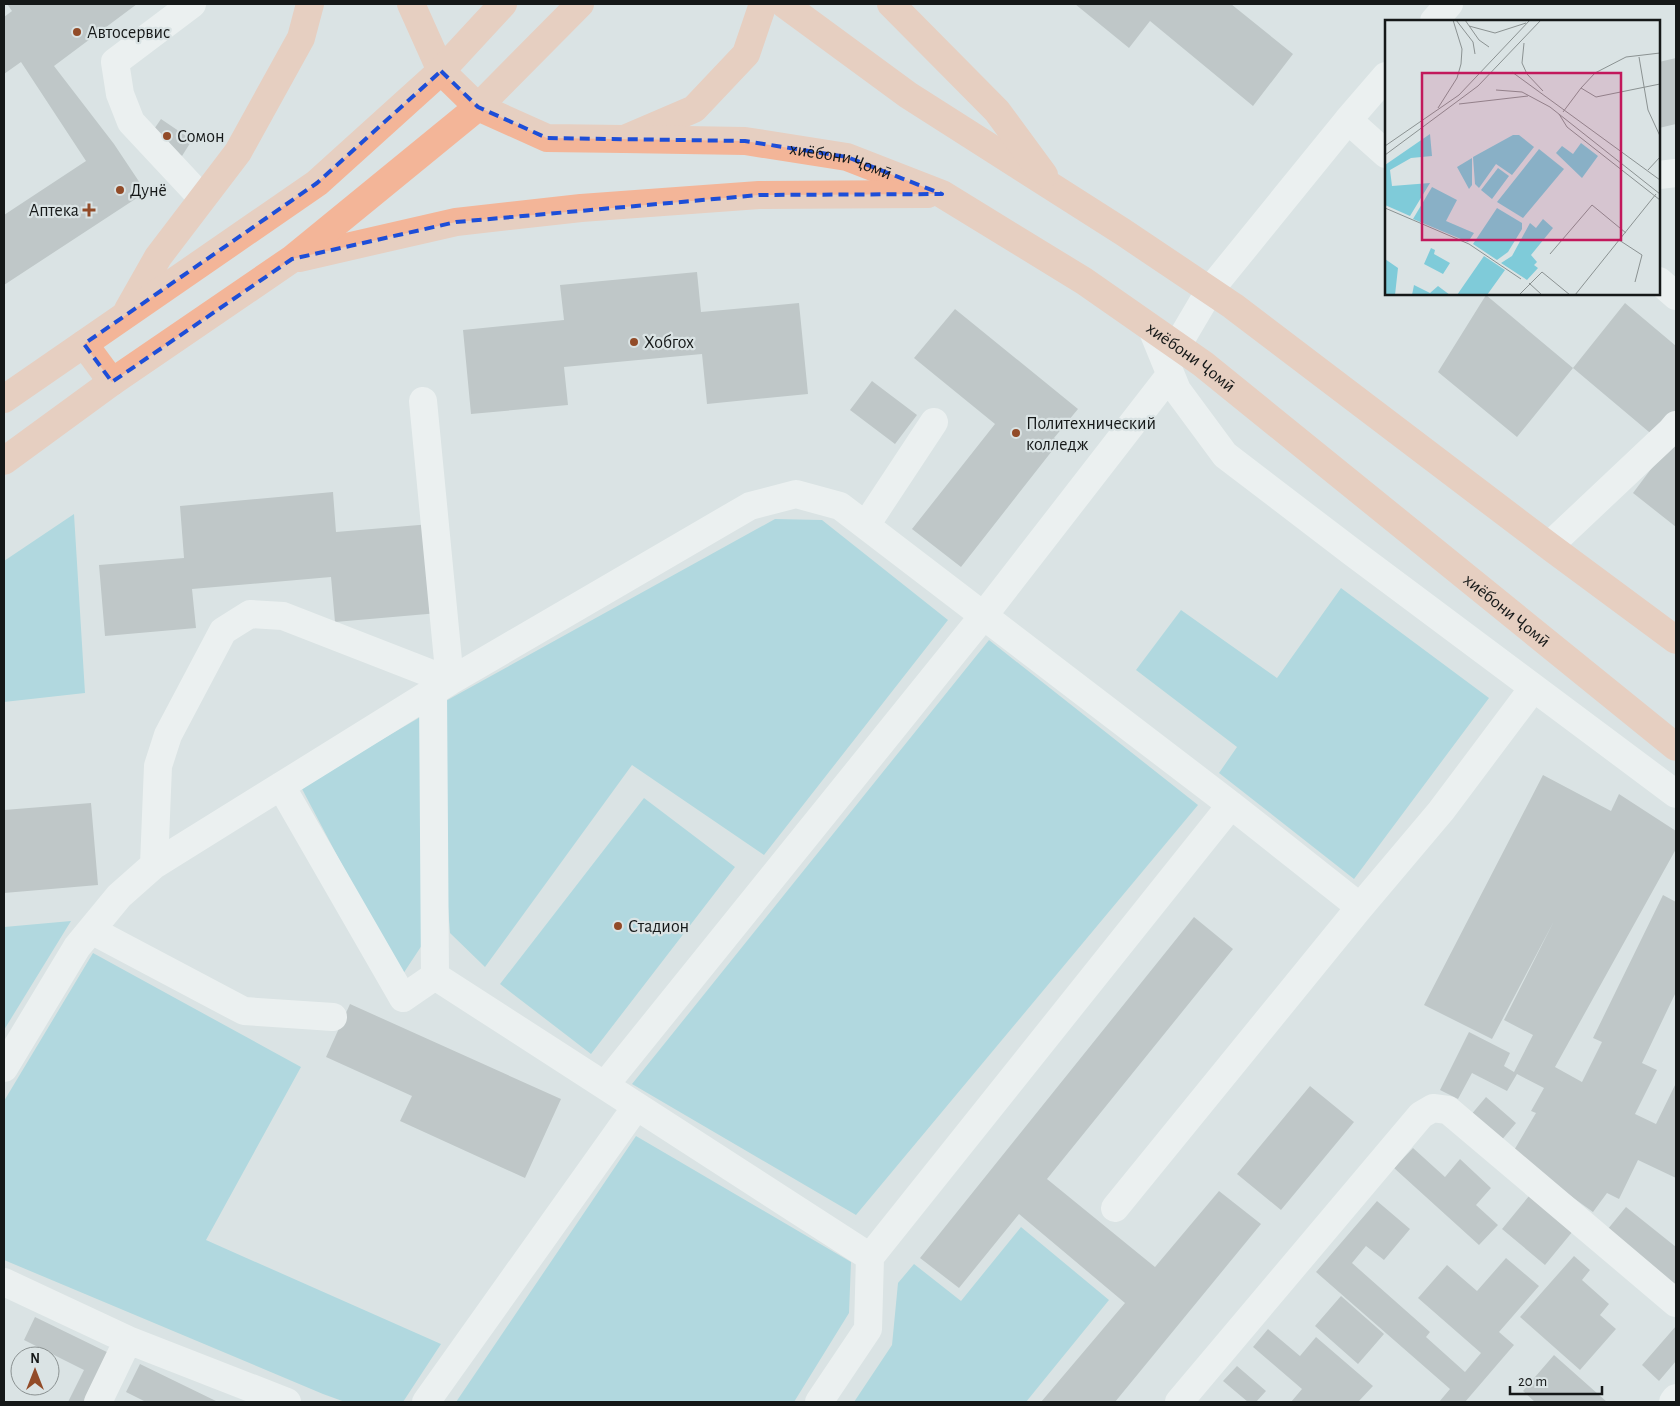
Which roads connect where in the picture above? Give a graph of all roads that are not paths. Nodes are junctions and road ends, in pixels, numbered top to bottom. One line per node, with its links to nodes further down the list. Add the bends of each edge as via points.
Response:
1 (192, 4): 21 (street, via 115,62 120,94 131,122)
2 (310, 4): 21 (main road, via 301,38 238,152)
3 (410, 4): 11 (main road)
4 (503, 4): 11 (main road)
5 (580, 4): 13 (main road)
6 (763, 4): 15 (main road, via 746,54 694,109)
7 (784, 4): 19 (main road, via 908,95)
8 (892, 4): 19 (main road, via 997,111)
9 (1449, 4): 10 (street)
10 (1435, 20)
11 (441, 71): 13 (main road); 26 (main road, via 317,183)
12 (1385, 77): 14 (street)
13 (478, 107): 15 (main road, хиёбони Ҷомӣ, via 548,138); 22 (main road)
14 (1348, 120): 16 (street); 24 (street)
15 (624, 139): 20 (main road, хиёбони Ҷомӣ, via 745,141 847,157)
16 (1385, 153)
17 (1676, 173): 18 (street)
18 (1660, 175)
19 (1054, 189): 24 (main road)
20 (942, 194): 22 (main road, via 759,195 581,208 456,222); 27 (main road, хиёбони Ҷомӣ, via 1084,281)
21 (202, 198): 26 (main road, via 158,256)
22 (292, 259): 31 (main road)
23 (1660, 282): 25 (street)
24 (1210, 290): 29 (street); 38 (main road)
25 (1676, 296)
26 (124, 316): 28 (main road)
27 (1152, 329): 29 (main road, хиёбони Ҷомӣ); 30 (street)
28 (84, 344): 31 (main road); 32 (main road)
29 (1177, 346): 43 (main road, хиёбони Ҷомӣ)
30 (1170, 375): 39 (street); 45 (street, via 1177,390 1225,455)
31 (112, 382): 36 (main road)
32 (4, 399)
33 (423, 401): 41 (street)
34 (934, 422): 37 (street)
35 (1676, 425): 38 (street)
36 (4, 461)
37 (866, 525): 39 (street); 41 (street, via 840,506 796,494 750,506)
38 (1549, 546): 40 (main road)
39 (984, 615): 46 (street); 53 (street)
40 (1676, 640)
41 (442, 686): 44 (street); 47 (street, via 284,616 250,614 223,631 168,735 158,766); 50 (street)
42 (1531, 691): 48 (street, via 1441,811)
43 (1676, 747)
44 (282, 786): 47 (street); 50 (street, via 403,998)
45 (1676, 794)
46 (1232, 805): 48 (street); 56 (street)
47 (154, 865): 49 (street, via 119,896)
48 (1360, 907): 55 (street)
49 (91, 930): 51 (street, via 244,1010); 52 (street, via 77,947)
50 (435, 976): 53 (street)
51 (333, 1017)
52 (4, 1068)
53 (605, 1085): 54 (street)
54 (636, 1107): 56 (street); 63 (street)
55 (1115, 1208)
56 (870, 1257): 64 (street, via 868,1329)
57 (4, 1282): 59 (street)
58 (1676, 1303): 65 (street, via 1448,1110 1433,1108 1421,1115)
59 (128, 1340): 61 (street); 62 (street)
60 (1676, 1398): 66 (street)
61 (98, 1402)
62 (287, 1402)
63 (426, 1402)
64 (819, 1402)
65 (1180, 1402)
66 (1673, 1402)

